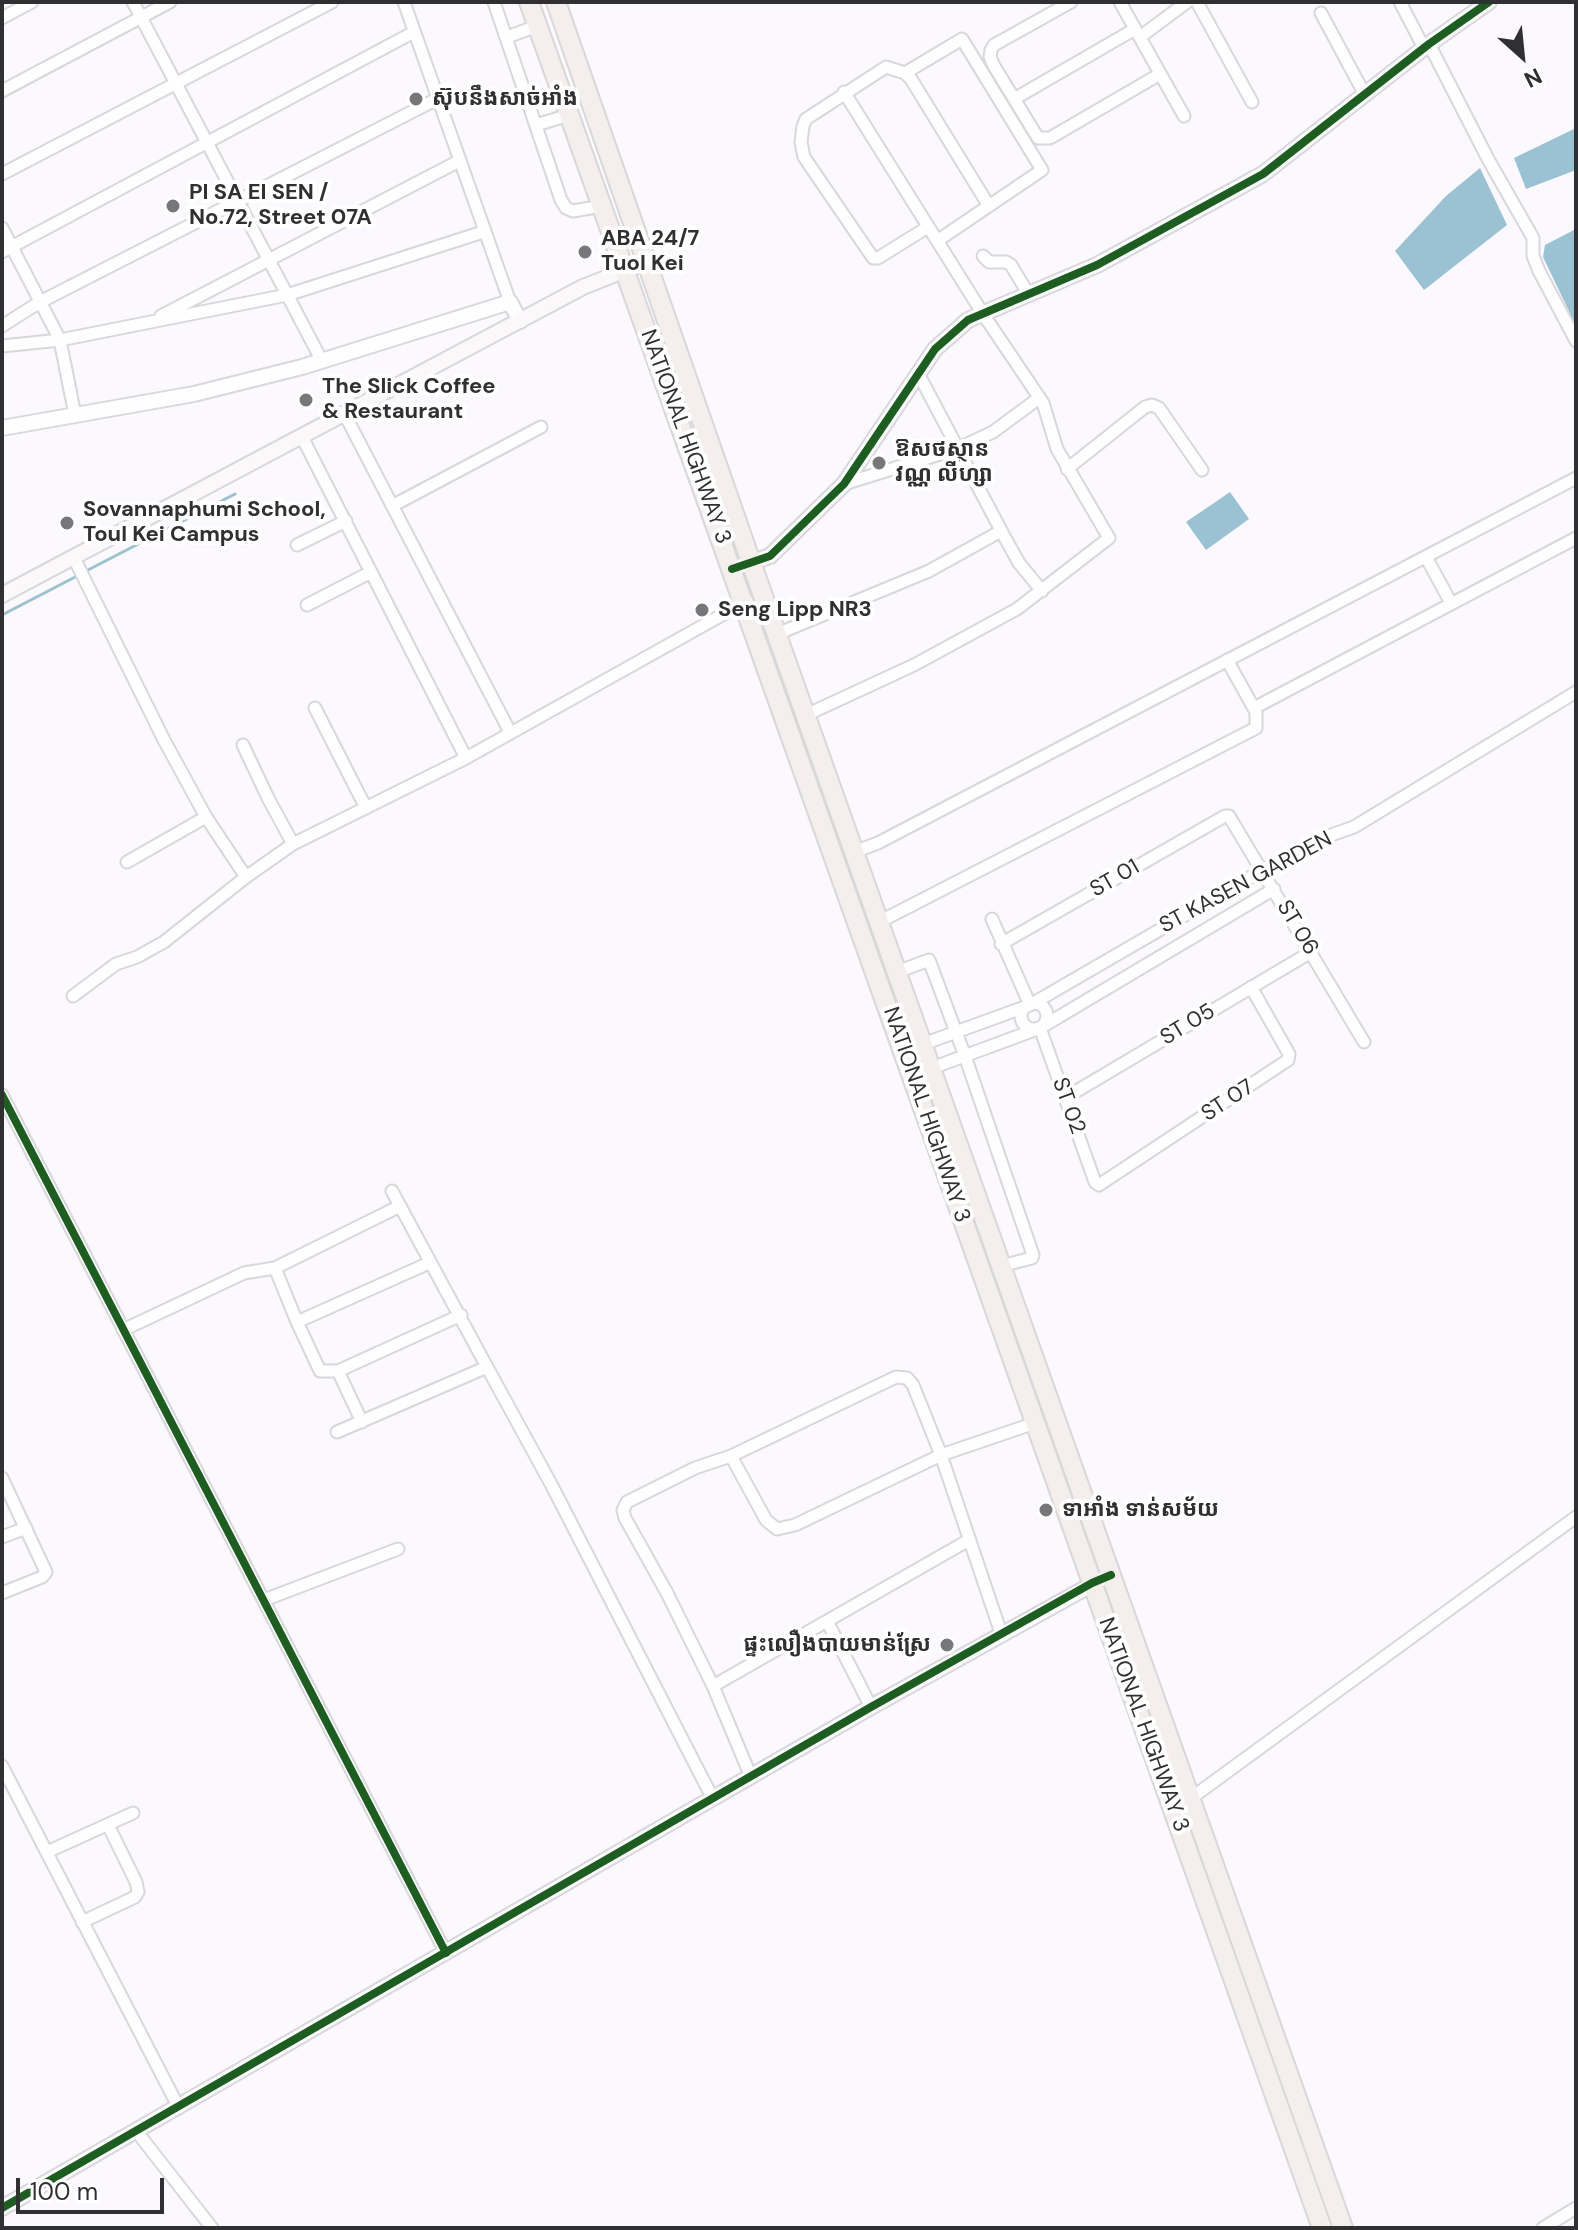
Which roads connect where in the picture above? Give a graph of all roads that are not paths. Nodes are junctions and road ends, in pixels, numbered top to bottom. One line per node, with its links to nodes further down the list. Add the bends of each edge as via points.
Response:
1 (32, 2): 16 (street)
2 (133, 2): 17 (street)
3 (170, 2): 17 (street)
4 (332, 2): 25 (street)
5 (404, 2): 19 (street)
6 (494, 2): 21 (street)
7 (529, 2): 18 (highway, NATIONAL HIGHWAY 3)
8 (556, 2): 48 (highway, NATIONAL HIGHWAY 3)
9 (1071, 2): 30 (street, via 991,50 994,66)
10 (1120, 2): 20 (street)
11 (1187, 2): 20 (street)
12 (1197, 2): 31 (street)
13 (1400, 2): 22 (street)
14 (1489, 2): 22 (street)
15 (1321, 13): 28 (street)
16 (2, 18)
17 (141, 18): 25 (street); 26 (street)
18 (537, 26): 21 (street); 32 (highway, NATIONAL HIGHWAY 3)
19 (414, 32): 29 (street); 35 (street)
20 (1137, 33): 24 (street); 30 (street)
21 (507, 37): 34 (street)
22 (1426, 46): 28 (street); 59 (street, via 1533,238 1539,271)
23 (905, 73): 27 (street, via 886,67); 40 (street); 40 (street, via 962,39 1042,171)
24 (1160, 74): 30 (street, via 1050,138 1038,138); 33 (street)
25 (176, 84): 35 (street); 37 (street)
26 (2, 91)
27 (844, 92): 41 (street); 41 (street, via 806,119 801,142 807,163 873,258)
28 (1365, 95): 51 (street, via 1263,174 1097,265)
29 (437, 99): 36 (street); 38 (street)
30 (1014, 99)
31 (1252, 102)
32 (569, 115): 34 (street); 39 (highway, NATIONAL HIGHWAY 3)
33 (1184, 116)
34 (536, 125): 39 (street, via 566,208)
35 (207, 143): 38 (street); 45 (street)
36 (459, 161): 43 (street); 47 (street)
37 (2, 174)
38 (237, 201): 47 (street); 52 (street)
39 (602, 206): 49 (highway, NATIONAL HIGHWAY 3)
40 (989, 206): 44 (street)
41 (928, 227): 44 (street)
42 (2, 228): 45 (street)
43 (483, 232): 50 (street); 53 (street)
44 (937, 241): 54 (street)
45 (7, 250): 52 (street)
46 (983, 256): 51 (street, via 1011,265)
47 (268, 260): 50 (street); 56 (street)
48 (646, 262): 49 (main road); 80 (highway, NATIONAL HIGHWAY 3)
49 (624, 270): 55 (main road); 82 (highway, NATIONAL HIGHWAY 3)
50 (287, 295): 56 (street); 61 (street)
51 (1029, 295): 54 (street)
52 (40, 302): 57 (street); 58 (street)
53 (510, 302): 55 (street); 61 (street)
54 (983, 314): 62 (street, via 935,349); 63 (street)
55 (520, 321): 65 (main road)
56 (150, 322): 58 (street)
57 (2, 326)
58 (60, 340): 60 (street); 64 (street)
59 (1576, 341)
60 (2, 346)
61 (322, 361): 64 (street, via 194,394)
62 (919, 375): 69 (street); 73 (street)
63 (1039, 398): 69 (street, via 993,432); 70 (street)
64 (75, 415): 67 (street)
65 (345, 415): 68 (main road); 74 (street)
66 (541, 427): 74 (street)
67 (2, 428)
68 (302, 437): 75 (street); 81 (main road)
69 (959, 448): 73 (street); 76 (street)
70 (1067, 469): 71 (street, via 1152,405); 84 (street, via 1109,538)
71 (1202, 470)
72 (1576, 478): 79 (street)
73 (844, 484): 80 (street, via 770,556)
74 (392, 506): 96 (street)
75 (346, 521): 78 (street); 83 (street)
76 (1001, 531): 84 (street); 90 (street, via 929,571)
77 (1576, 538): 88 (street)
78 (297, 545)
79 (1426, 557): 88 (street); 91 (street)
80 (751, 562): 82 (street); 86 (highway, NATIONAL HIGHWAY 3)
81 (79, 569): 85 (main road); 101 (street)
82 (732, 569): 87 (highway, NATIONAL HIGHWAY 3)
83 (371, 572): 89 (street); 98 (street)
84 (1042, 591): 95 (street, via 914,665)
85 (2, 595)
86 (763, 595): 87 (street); 90 (highway, NATIONAL HIGHWAY 3)
87 (744, 602): 96 (street); 120 (highway, NATIONAL HIGHWAY 3)
88 (1451, 603): 94 (street)
89 (307, 605)
90 (777, 634): 95 (highway, NATIONAL HIGHWAY 3)
91 (1227, 660): 94 (street); 103 (street)
92 (1576, 692): 105 (street, ST KASEN GARDEN, via 1354,827)
93 (315, 708): 99 (street)
94 (1254, 708): 109 (street, via 1258,722 1246,735)
95 (806, 715): 103 (highway, NATIONAL HIGHWAY 3)
96 (510, 732): 98 (street)
97 (243, 745): 102 (street)
98 (466, 758): 99 (street)
99 (366, 808): 102 (street)
100 (1229, 816): 105 (street, ST 06); 110 (street, ST 01)
101 (206, 817): 104 (street); 106 (street)
102 (293, 844): 106 (street)
103 (854, 852): 109 (highway, NATIONAL HIGHWAY 3)
104 (127, 862)
105 (1263, 870): 107 (street, ST 06); 115 (street, ST KASEN GARDEN)
106 (246, 877): 114 (street, via 164,942 116,964)
107 (1274, 889): 111 (street, ST 06); 116 (street, ST KASEN GARDEN)
108 (992, 919): 110 (street)
109 (879, 922): 112 (highway, NATIONAL HIGHWAY 3)
110 (1001, 944): 115 (street)
111 (1311, 952): 113 (street, ST 05); 118 (street, ST 06)
112 (897, 972): 117 (street, via 929,960); 119 (highway, NATIONAL HIGHWAY 3)
113 (1251, 987): 125 (street, ST 05); 126 (street, ST 07, via 1288,1060)
114 (73, 996)
115 (1030, 1005): 116 (street, via 1045,1010 1046,1022); 116 (street, via 1023,1022); 117 (street, ST KASEN GARDEN)
116 (1040, 1028): 121 (street, ST KASEN GARDEN); 125 (street, ST 02)
117 (956, 1032): 119 (street, ST KASEN GARDEN); 121 (street)
118 (1364, 1042)
119 (923, 1044): 120 (street, ST KASEN GARDEN); 122 (highway, NATIONAL HIGHWAY 3)
120 (904, 1051): 123 (highway, NATIONAL HIGHWAY 3)
121 (965, 1056): 122 (street, ST KASEN GARDEN); 130 (street, via 1033,1255)
122 (931, 1068): 123 (street, ST KASEN GARDEN); 130 (highway, NATIONAL HIGHWAY 3)
123 (913, 1075): 138 (highway, NATIONAL HIGHWAY 3)
124 (2, 1095): 134 (street)
125 (1065, 1098): 126 (street, ST 02)
126 (1097, 1184)
127 (392, 1191): 128 (street)
128 (400, 1206): 129 (street); 131 (street)
129 (429, 1263): 132 (street); 133 (street)
130 (1001, 1266): 148 (highway, NATIONAL HIGHWAY 3)
131 (275, 1268): 133 (street); 134 (street, via 244,1273)
132 (461, 1315): 135 (street); 136 (street)
133 (297, 1322): 136 (street, via 320,1371)
134 (123, 1330): 151 (street)
135 (487, 1367): 137 (street); 158 (street)
136 (338, 1371): 137 (street)
137 (362, 1422): 139 (street)
138 (1035, 1423): 140 (street); 149 (highway, NATIONAL HIGHWAY 3)
139 (337, 1432)
140 (941, 1455): 141 (street, via 777,1529 766,1520); 141 (street, via 913,1385 896,1377); 146 (street)
141 (731, 1456): 154 (street, via 695,1468 627,1502 623,1510)
142 (2, 1478): 144 (street)
143 (1576, 1517): 159 (street)
144 (26, 1528): 145 (street); 150 (street, via 45,1576)
145 (2, 1537)
146 (969, 1540): 152 (street); 153 (street)
147 (398, 1549): 151 (street)
148 (1111, 1575): 149 (street); 159 (highway, NATIONAL HIGHWAY 3)
149 (1092, 1583): 153 (street); 169 (highway, NATIONAL HIGHWAY 3)
150 (2, 1593)
151 (264, 1600): 164 (street)
152 (827, 1621): 154 (street); 155 (street)
153 (1002, 1636): 155 (street)
154 (713, 1686): 157 (street)
155 (871, 1707): 157 (street)
156 (2, 1766): 162 (street)
157 (751, 1777): 158 (street)
158 (713, 1799): 164 (street)
159 (1190, 1799): 171 (highway, NATIONAL HIGHWAY 3)
160 (133, 1813): 161 (street)
161 (108, 1825): 162 (street); 163 (street, via 138,1892)
162 (47, 1852): 163 (street)
163 (82, 1922): 165 (street)
164 (446, 1953): 165 (street)
165 (179, 2108): 166 (street)
166 (137, 2132): 167 (street); 170 (street)
167 (2, 2208)
168 (1576, 2208): 172 (street)
169 (1317, 2226)
170 (212, 2228)
171 (1343, 2228)
172 (1543, 2228)

